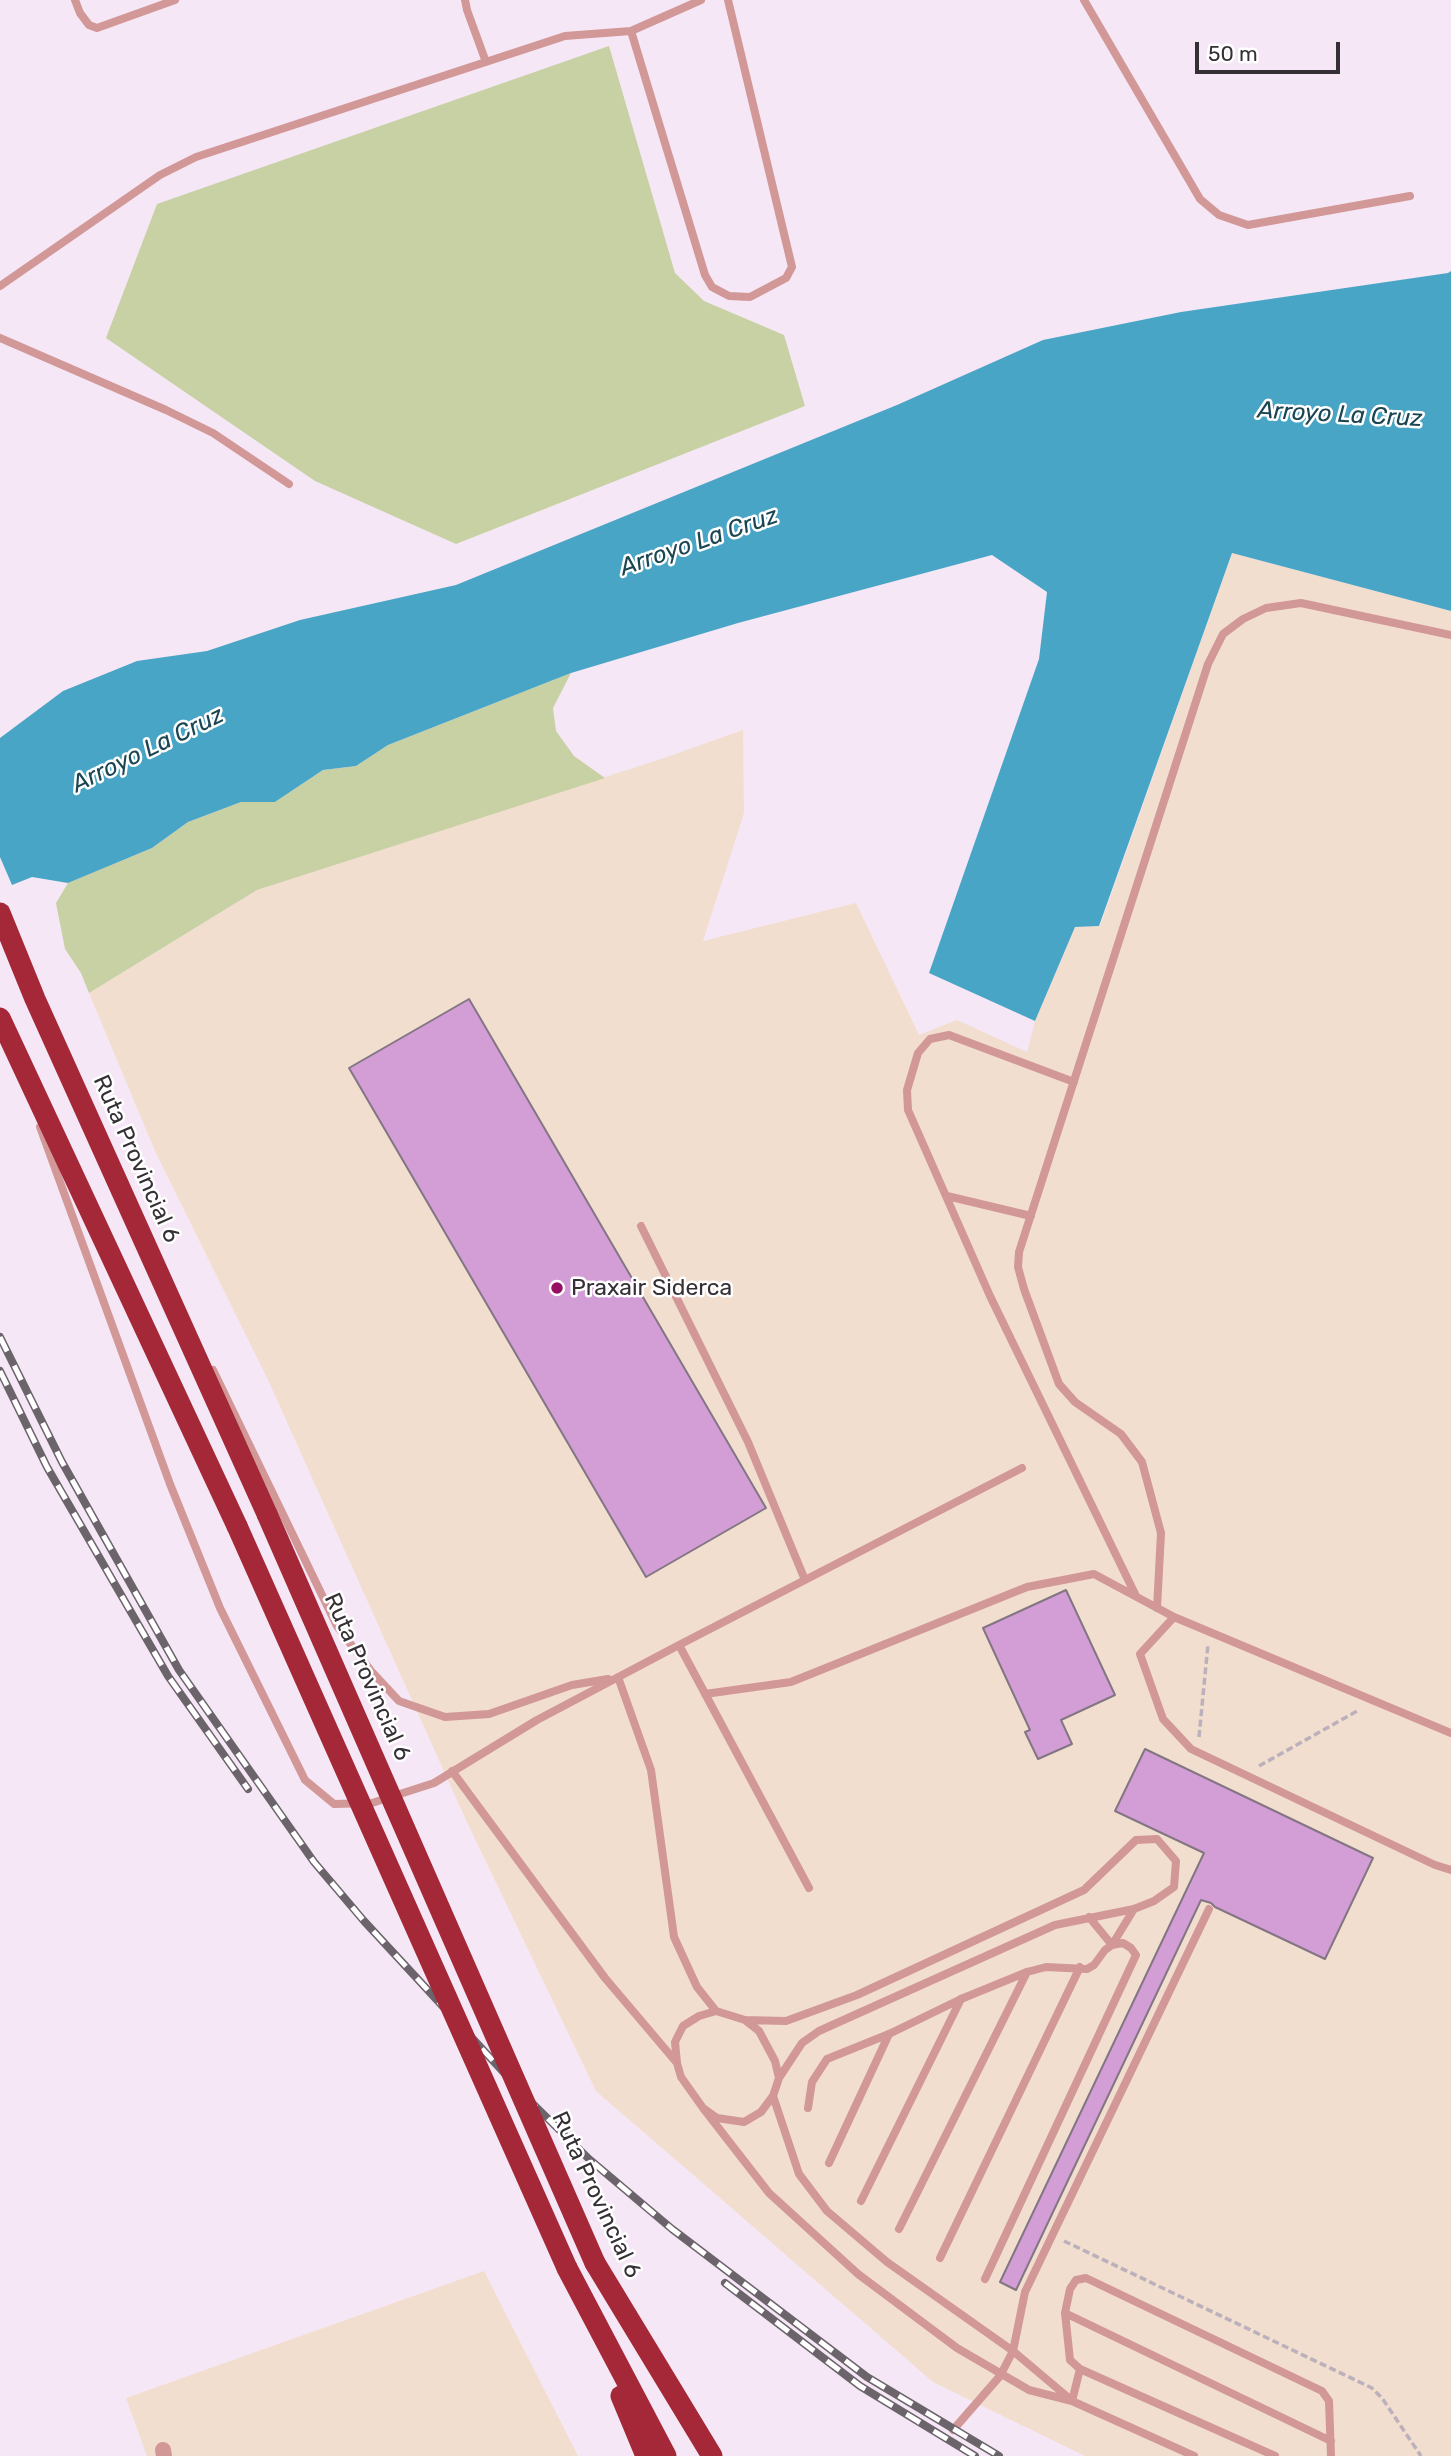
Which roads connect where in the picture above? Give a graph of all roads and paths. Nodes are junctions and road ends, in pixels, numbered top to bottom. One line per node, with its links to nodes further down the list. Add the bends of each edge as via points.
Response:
1 (75, 0): 2 (lane, via 89,25 97,29)
2 (175, 0)
3 (466, 0): 8 (lane)
4 (701, 0): 7 (lane)
5 (728, 0): 7 (lane, via 792,267 786,278 750,297 729,296 712,287 705,275)
6 (1084, 0): 9 (lane, via 1200,199 1219,215 1248,225)
7 (631, 31): 8 (lane, via 565,36)
8 (486, 62): 10 (lane, via 196,157 160,175)
9 (1410, 196)
10 (0, 286)
11 (0, 338): 12 (lane, via 213,433)
12 (289, 484)
13 (1451, 635): 16 (lane, via 1301,603 1266,608 1223,634 1208,664)
14 (0, 913): 20 (highway, Ruta Provincial 6)
15 (2, 1022): 33 (lane, via 170,1484 220,1608 306,1780 334,1804 372,1802 433,1783); 58 (highway, bridge, via 237,1526)
16 (1074, 1082): 17 (lane, via 949,1035 930,1039 912,1070 906,1090 908,1110); 18 (lane)
17 (947, 1196): 18 (lane); 23 (lane, via 990,1296)
18 (1031, 1216): 24 (lane, via 1018,1267 1059,1384 1075,1402 1121,1434 1142,1462 1161,1533)
19 (641, 1226): 22 (lane, via 748,1442)
20 (142, 1235): 28 (lane, via 229,1400 337,1626 399,1701 445,1717 489,1714 572,1685); 57 (highway, Ruta Provincial 6, bridge)
21 (1021, 1468): 22 (lane)
22 (805, 1580): 27 (lane)
23 (1137, 1597): 24 (lane); 29 (lane, via 1094,1574 1027,1587 791,1682)
24 (1157, 1608): 25 (lane)
25 (1174, 1617): 26 (lane); 32 (lane, via 1140,1654 1163,1719)
26 (1209, 1632): 30 (lane); 32 (path)
27 (679, 1645): 28 (lane); 29 (lane)
28 (618, 1677): 33 (lane); 44 (lane, via 651,1770 674,1937 697,1987)
29 (705, 1695): 36 (lane)
30 (1375, 1701): 31 (lane); 34 (path)
31 (1451, 1733)
32 (1198, 1752): 34 (lane)
33 (452, 1771): 47 (lane, via 605,1978)
34 (1244, 1774): 35 (lane)
35 (1451, 1870)
36 (809, 1888)
37 (1135, 1909): 39 (lane); 40 (lane); 45 (lane, via 1174,1887 1177,1860 1157,1839 1136,1840 1084,1890 857,1995 786,2021)
38 (1209, 1909): 55 (lane)
39 (1089, 1917): 40 (lane); 48 (lane, via 1055,1925 819,2031 802,2043)
40 (1112, 1945): 41 (lane, via 1094,1965); 59 (lane, via 1124,1943 1136,1955)
41 (1080, 1967): 42 (lane); 56 (lane)
42 (1027, 1972): 43 (lane); 54 (lane)
43 (961, 1999): 46 (lane); 53 (lane)
44 (716, 2011): 45 (lane); 47 (lane, via 683,2026 675,2042)
45 (745, 2020): 48 (lane, via 759,2031)
46 (890, 2034): 51 (lane, via 827,2059 813,2082); 52 (lane)
47 (677, 2063): 50 (lane, via 681,2077)
48 (779, 2078): 49 (lane)
49 (773, 2096): 50 (lane, via 761,2112 744,2122 717,2118); 61 (lane, via 799,2174 827,2211 887,2262)
50 (703, 2108): 63 (lane, via 769,2193 848,2265)
51 (808, 2108)
52 (829, 2162)
53 (861, 2202)
54 (899, 2229)
55 (1051, 2235): 61 (lane, via 1025,2292); 74 (path, via 1372,2388)
56 (940, 2258)
57 (595, 2263): 69 (highway, Ruta Provincial 6); 70 (highway)
58 (567, 2268): 67 (highway); 68 (highway)
59 (985, 2279)
60 (1065, 2313): 62 (lane, via 1070,2360); 66 (lane); 66 (lane, via 1070,2289 1076,2280 1086,2278 1297,2379 1328,2400)
61 (1013, 2351): 63 (lane); 64 (lane)
62 (1080, 2369): 64 (lane); 72 (lane)
63 (1000, 2376): 64 (lane, via 1029,2390); 65 (lane)
64 (1072, 2401): 71 (lane)
65 (953, 2430)
66 (1331, 2441): 73 (lane)
67 (646, 2456)
68 (666, 2456)
69 (698, 2456)
70 (712, 2456)
71 (1194, 2456)
72 (1275, 2456)
73 (1331, 2456)
74 (1421, 2456)

